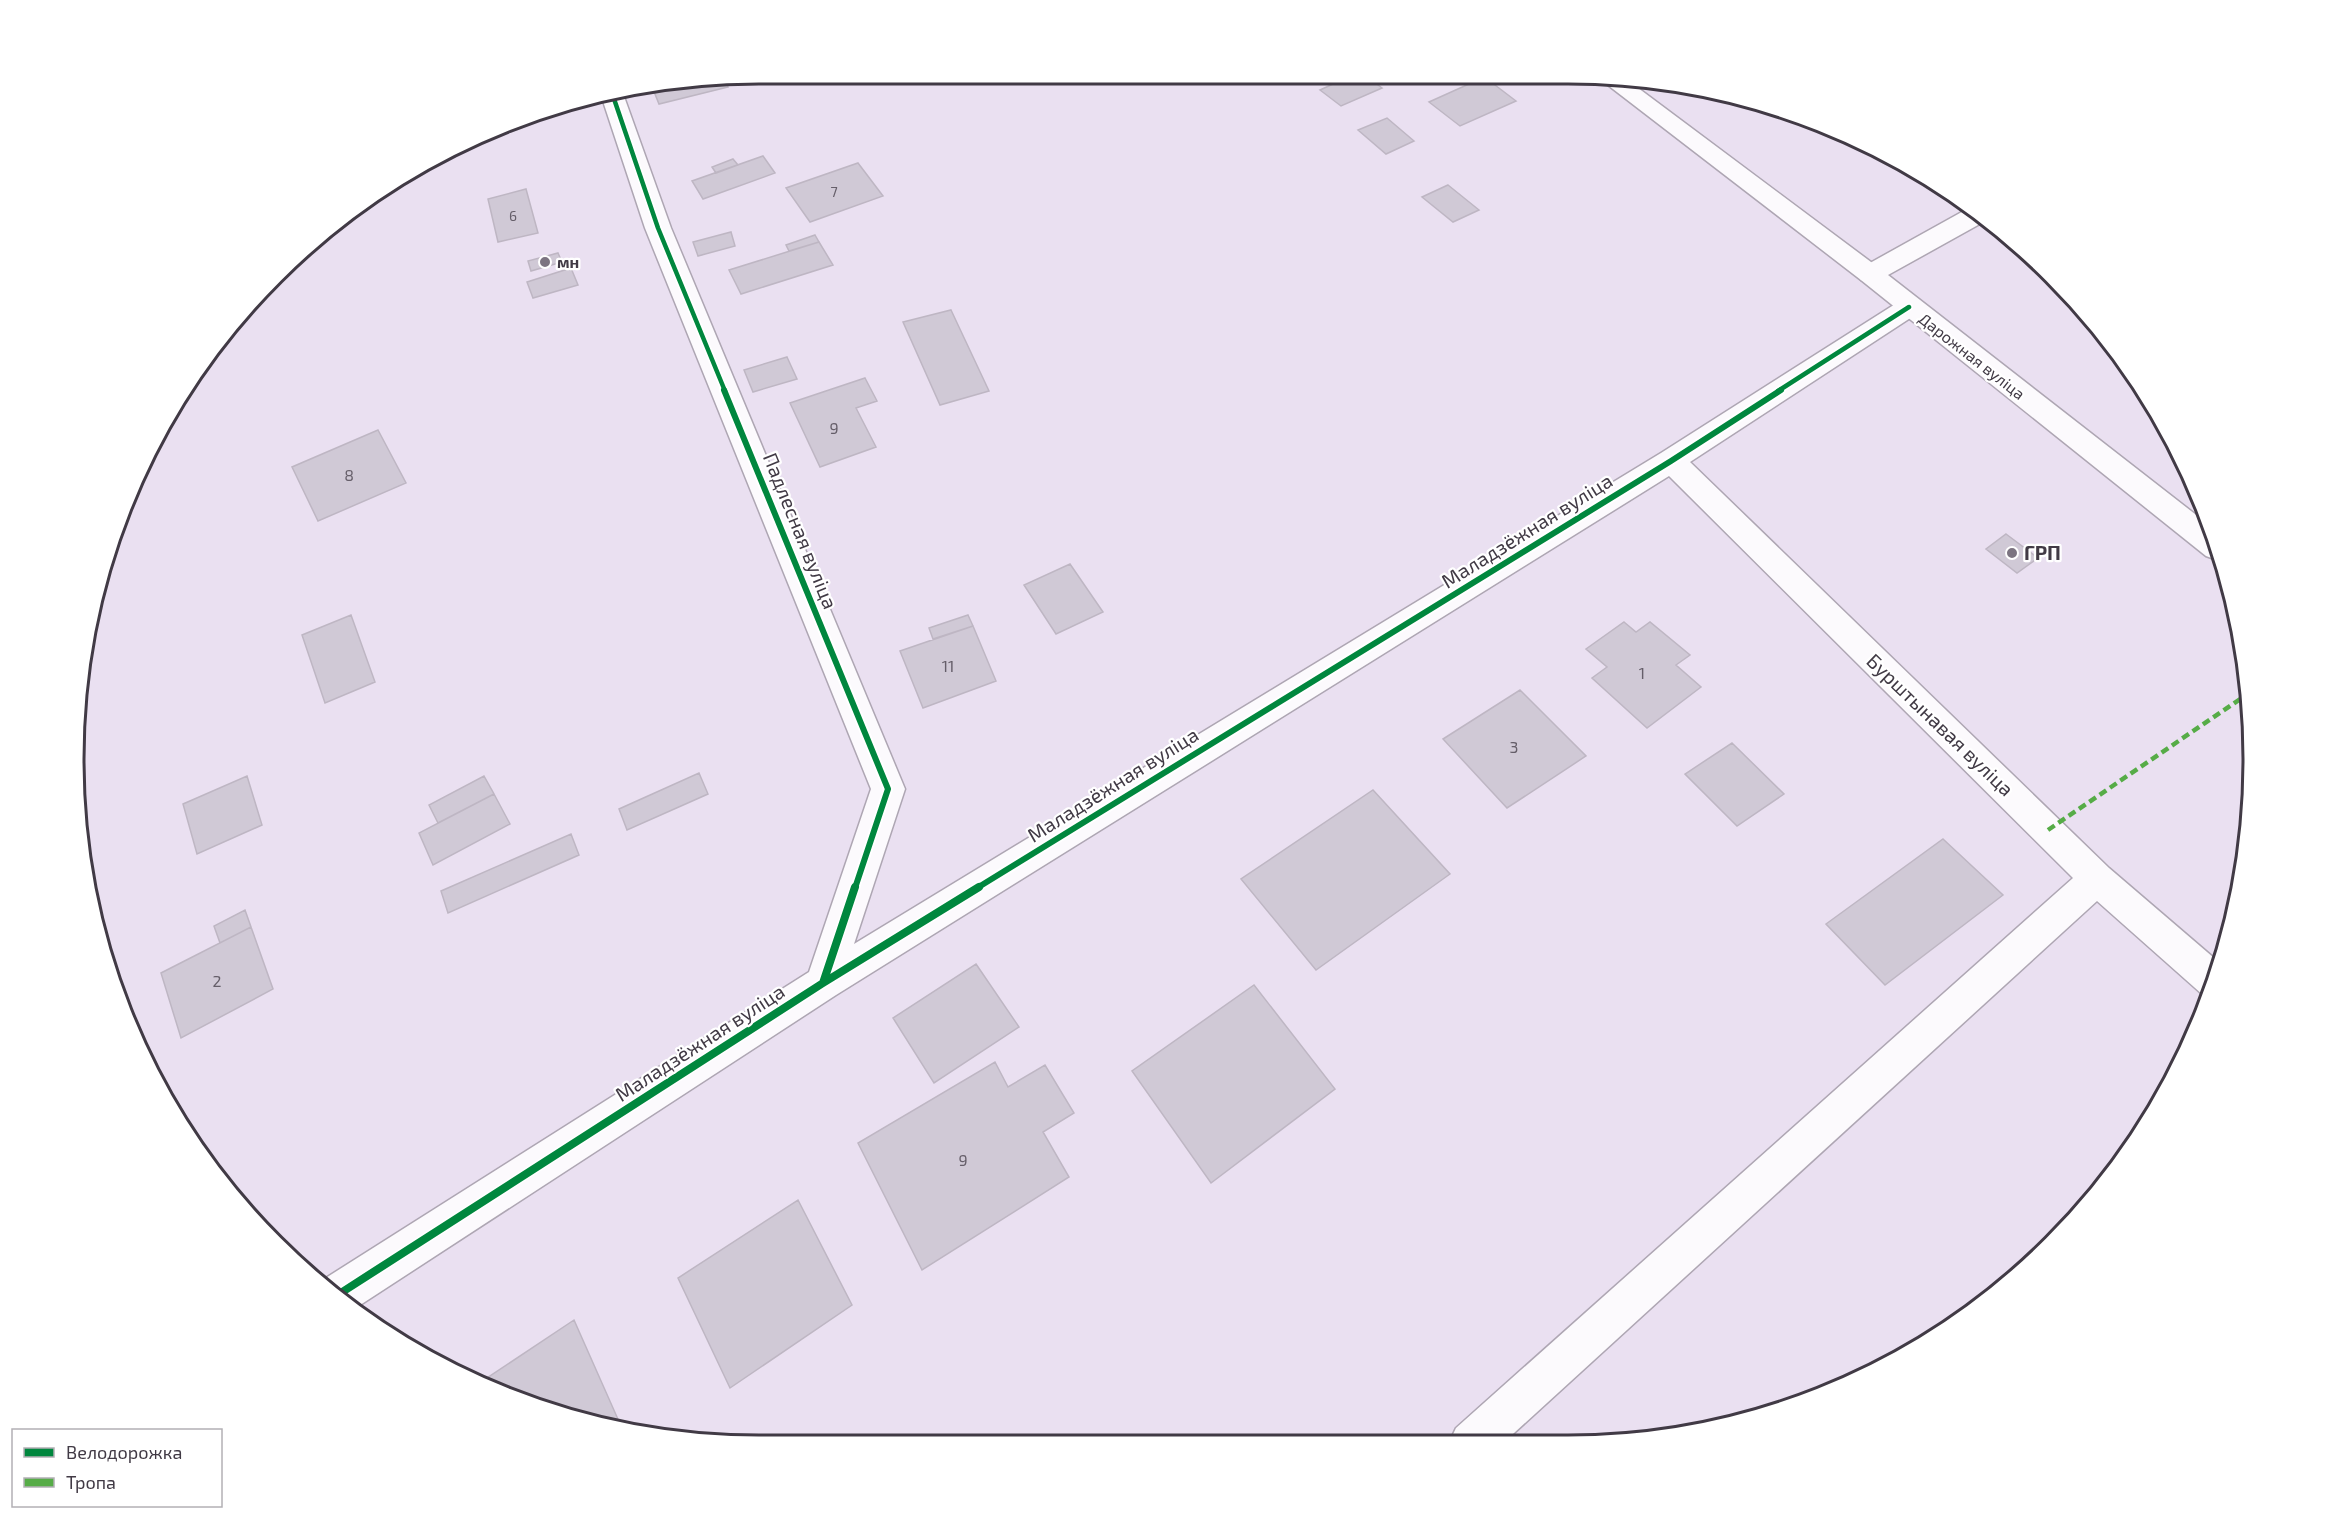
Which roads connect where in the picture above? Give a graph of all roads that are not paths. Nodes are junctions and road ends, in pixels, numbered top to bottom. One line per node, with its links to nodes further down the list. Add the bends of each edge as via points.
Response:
1 (1620, 86): 4 (street, Дарожная вуліца)
2 (614, 100): 10 (street, Падлесная вуліца, via 658,228 888,789)
3 (1971, 218): 4 (street)
4 (1870, 274): 5 (street, Дарожная вуліца)
5 (1909, 307): 6 (street, Маладзёжная вуліца); 7 (street, Дарожная вуліца)
6 (1671, 461): 8 (street, Бурштынавая вуліца); 10 (street, Маладзёжная вуліца)
7 (2206, 539)
8 (2097, 879): 9 (street, Бурштынавая вуліца); 12 (street)
9 (2208, 975)
10 (823, 983): 11 (street, Маладзёжная вуліца)
11 (343, 1291)
12 (1480, 1435)

